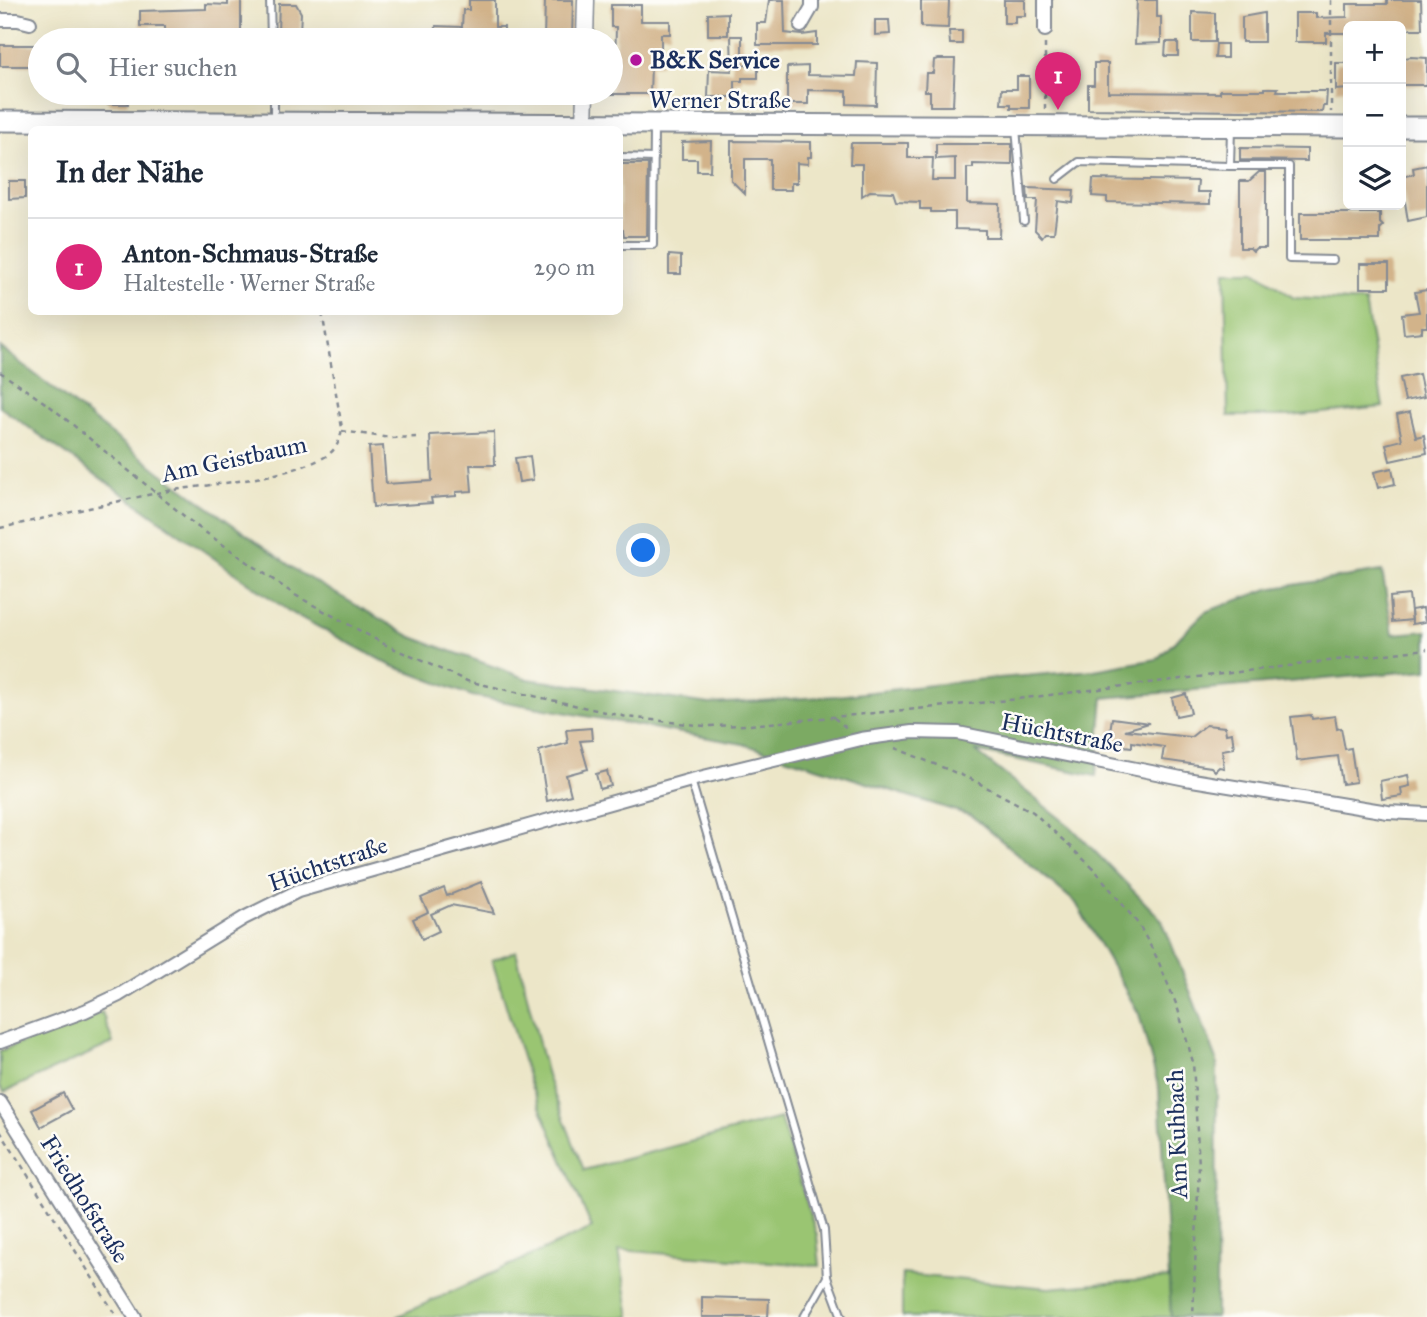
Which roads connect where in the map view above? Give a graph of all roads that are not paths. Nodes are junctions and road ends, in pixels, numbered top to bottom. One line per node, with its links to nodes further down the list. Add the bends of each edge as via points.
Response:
1 (270, 0): 8 (lane)
2 (586, 0): 9 (street)
3 (812, 0): 7 (street)
4 (1045, 0): 10 (street)
5 (0, 20): 6 (street)
6 (30, 23)
7 (801, 26)
8 (271, 28)
9 (585, 28)
10 (1045, 30)
11 (274, 105): 14 (lane)
12 (584, 105): 15 (street)
13 (0, 121): 14 (main road, Werner Straße)
14 (274, 122): 17 (main road, Werner Straße)
15 (584, 125): 16 (main road, Werner Straße); 18 (main road, Werner Straße)
16 (654, 125): 19 (main road, Werner Straße); 25 (lane)
17 (440, 126)
18 (533, 126)
19 (1016, 126): 20 (main road, Werner Straße); 28 (lane)
20 (1231, 126): 21 (main road, Werner Straße); 26 (lane)
21 (1340, 127)
22 (1406, 127): 23 (main road)
23 (1427, 127)
24 (623, 158): 25 (lane)
25 (654, 158): 29 (lane, via 653,245)
26 (1230, 166): 27 (lane, via 1079,162); 30 (lane, via 1289,166 1289,259)
27 (1057, 179)
28 (1024, 221)
29 (623, 245)
30 (1333, 260)
31 (691, 780): 32 (street, Hüchtstraße, via 861,738 958,733 1186,779 1388,812); 33 (street, Hüchtstraße, via 298,891 244,918 119,995); 35 (lane, via 824,1230)
32 (1427, 814)
33 (0, 1042)
34 (0, 1102): 36 (street, Friedhofstraße)
35 (827, 1277): 37 (lane); 38 (lane)
36 (135, 1317)
37 (804, 1317)
38 (842, 1317)

